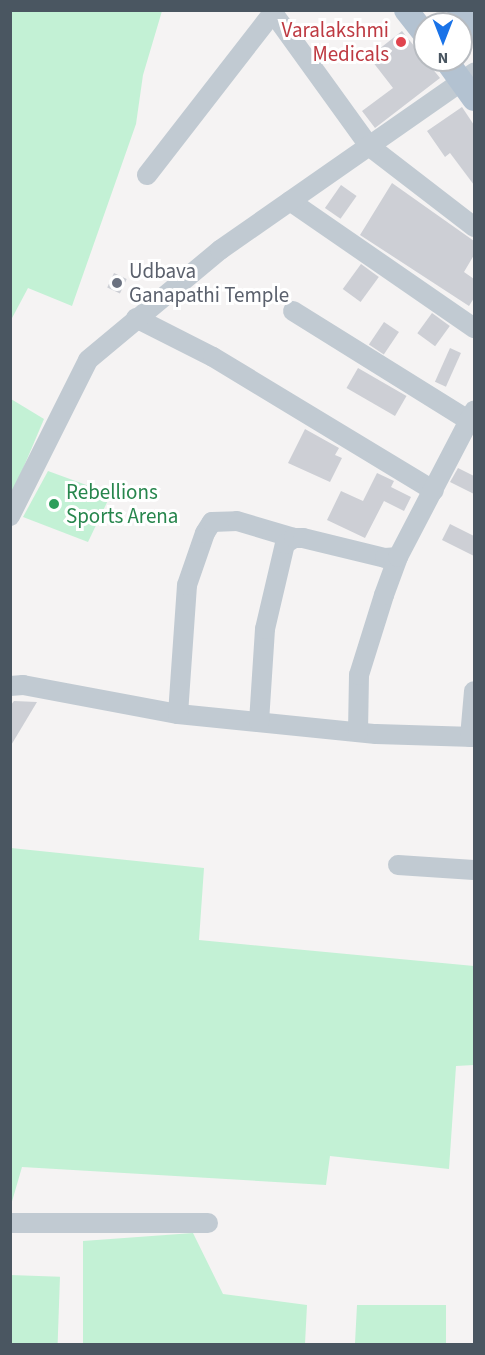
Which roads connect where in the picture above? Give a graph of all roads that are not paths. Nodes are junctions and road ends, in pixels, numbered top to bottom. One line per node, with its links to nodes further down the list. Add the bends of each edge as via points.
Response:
1 (459, 10): 3 (main road)
2 (273, 11): 6 (street); 7 (street)
3 (474, 30)
4 (458, 72): 5 (main road)
5 (470, 85): 6 (street)
6 (369, 146): 8 (street); 9 (street)
7 (147, 175)
8 (290, 201): 11 (street, via 220,250); 12 (street)
9 (474, 227)
10 (293, 311): 13 (street)
11 (136, 318): 14 (street, via 213,357); 15 (street, via 88,360)
12 (474, 328)
13 (472, 416): 14 (street)
14 (434, 491): 17 (street)
15 (10, 516)
16 (294, 538): 17 (street); 20 (street, via 237,521 212,522 187,585); 21 (street, via 285,544 265,629)
17 (398, 558): 22 (street, via 359,675)
18 (10, 686): 20 (street, via 23,685)
19 (474, 691): 23 (street)
20 (178, 714): 21 (street)
21 (259, 722): 22 (street)
22 (358, 732): 23 (street)
23 (472, 737)
24 (398, 865): 25 (street)
25 (474, 870)
26 (10, 1223): 27 (street)
27 (208, 1223)

